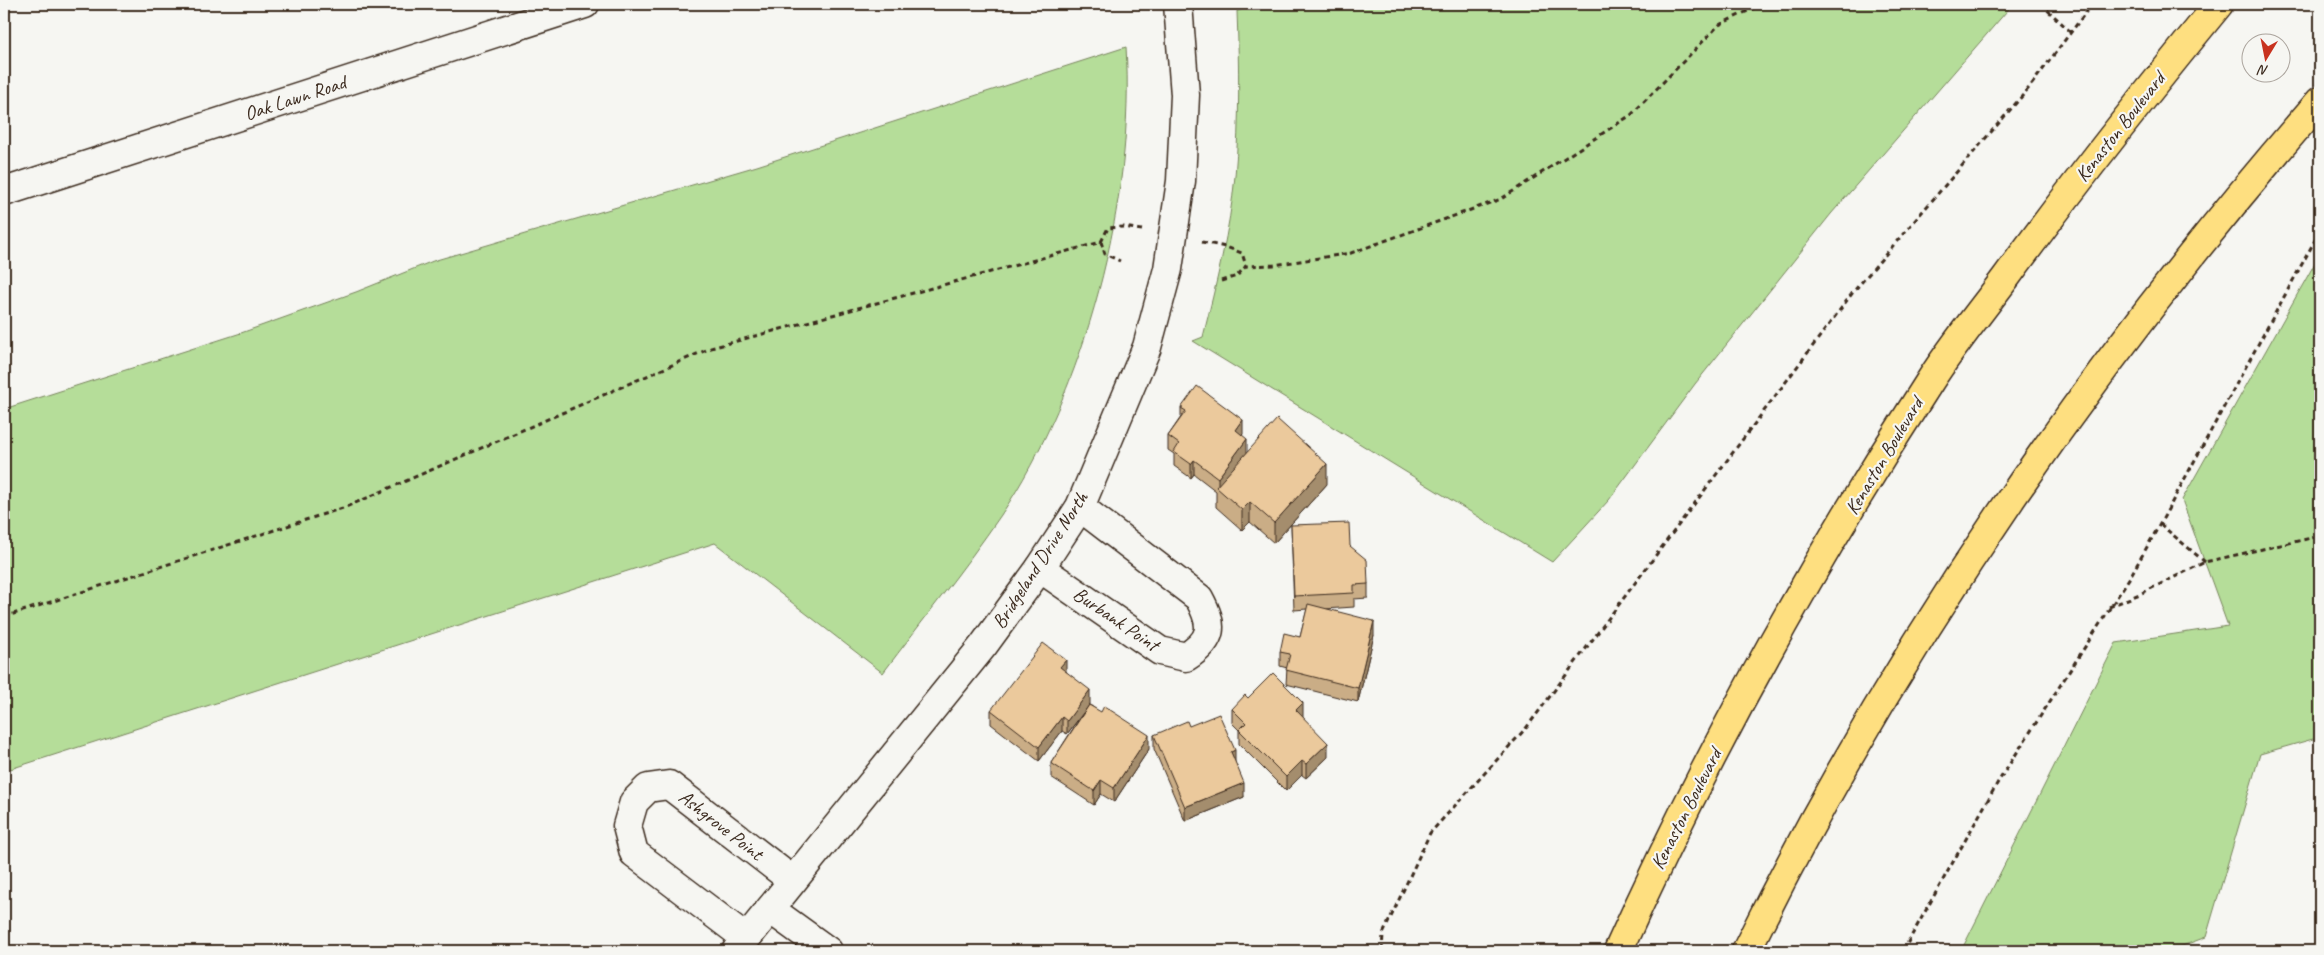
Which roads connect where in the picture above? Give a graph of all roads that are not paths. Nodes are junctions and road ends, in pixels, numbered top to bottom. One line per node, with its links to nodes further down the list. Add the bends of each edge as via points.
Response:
1 (585, 4): 5 (street, Oak Lawn Road)
2 (1178, 4): 6 (street, Bridgeland Drive North, via 1185,94 1181,181 1168,269 1147,347)
3 (2219, 4): 12 (main road, Kenaston Boulevard, via 2108,141 1931,379 1750,686 1708,763)
4 (2320, 101): 13 (main road, via 2165,286 2003,510 1923,634 1857,745)
5 (4, 192)
6 (1080, 507): 7 (street, Bridgeland Drive North); 7 (street, Burbank Point, via 1199,598 1208,616 1210,631 1202,647 1186,657 1160,651)
7 (1040, 568): 8 (street, Bridgeland Drive North, via 983,646)
8 (792, 880): 9 (street, Bridgeland Drive North); 10 (street, Ashgrove Point, via 670,785 648,788 634,802 627,826 634,853)
9 (770, 909): 10 (street, Bridgeland Drive North); 11 (street)
10 (741, 945)
11 (828, 951)
12 (1618, 951)
13 (1746, 951)

